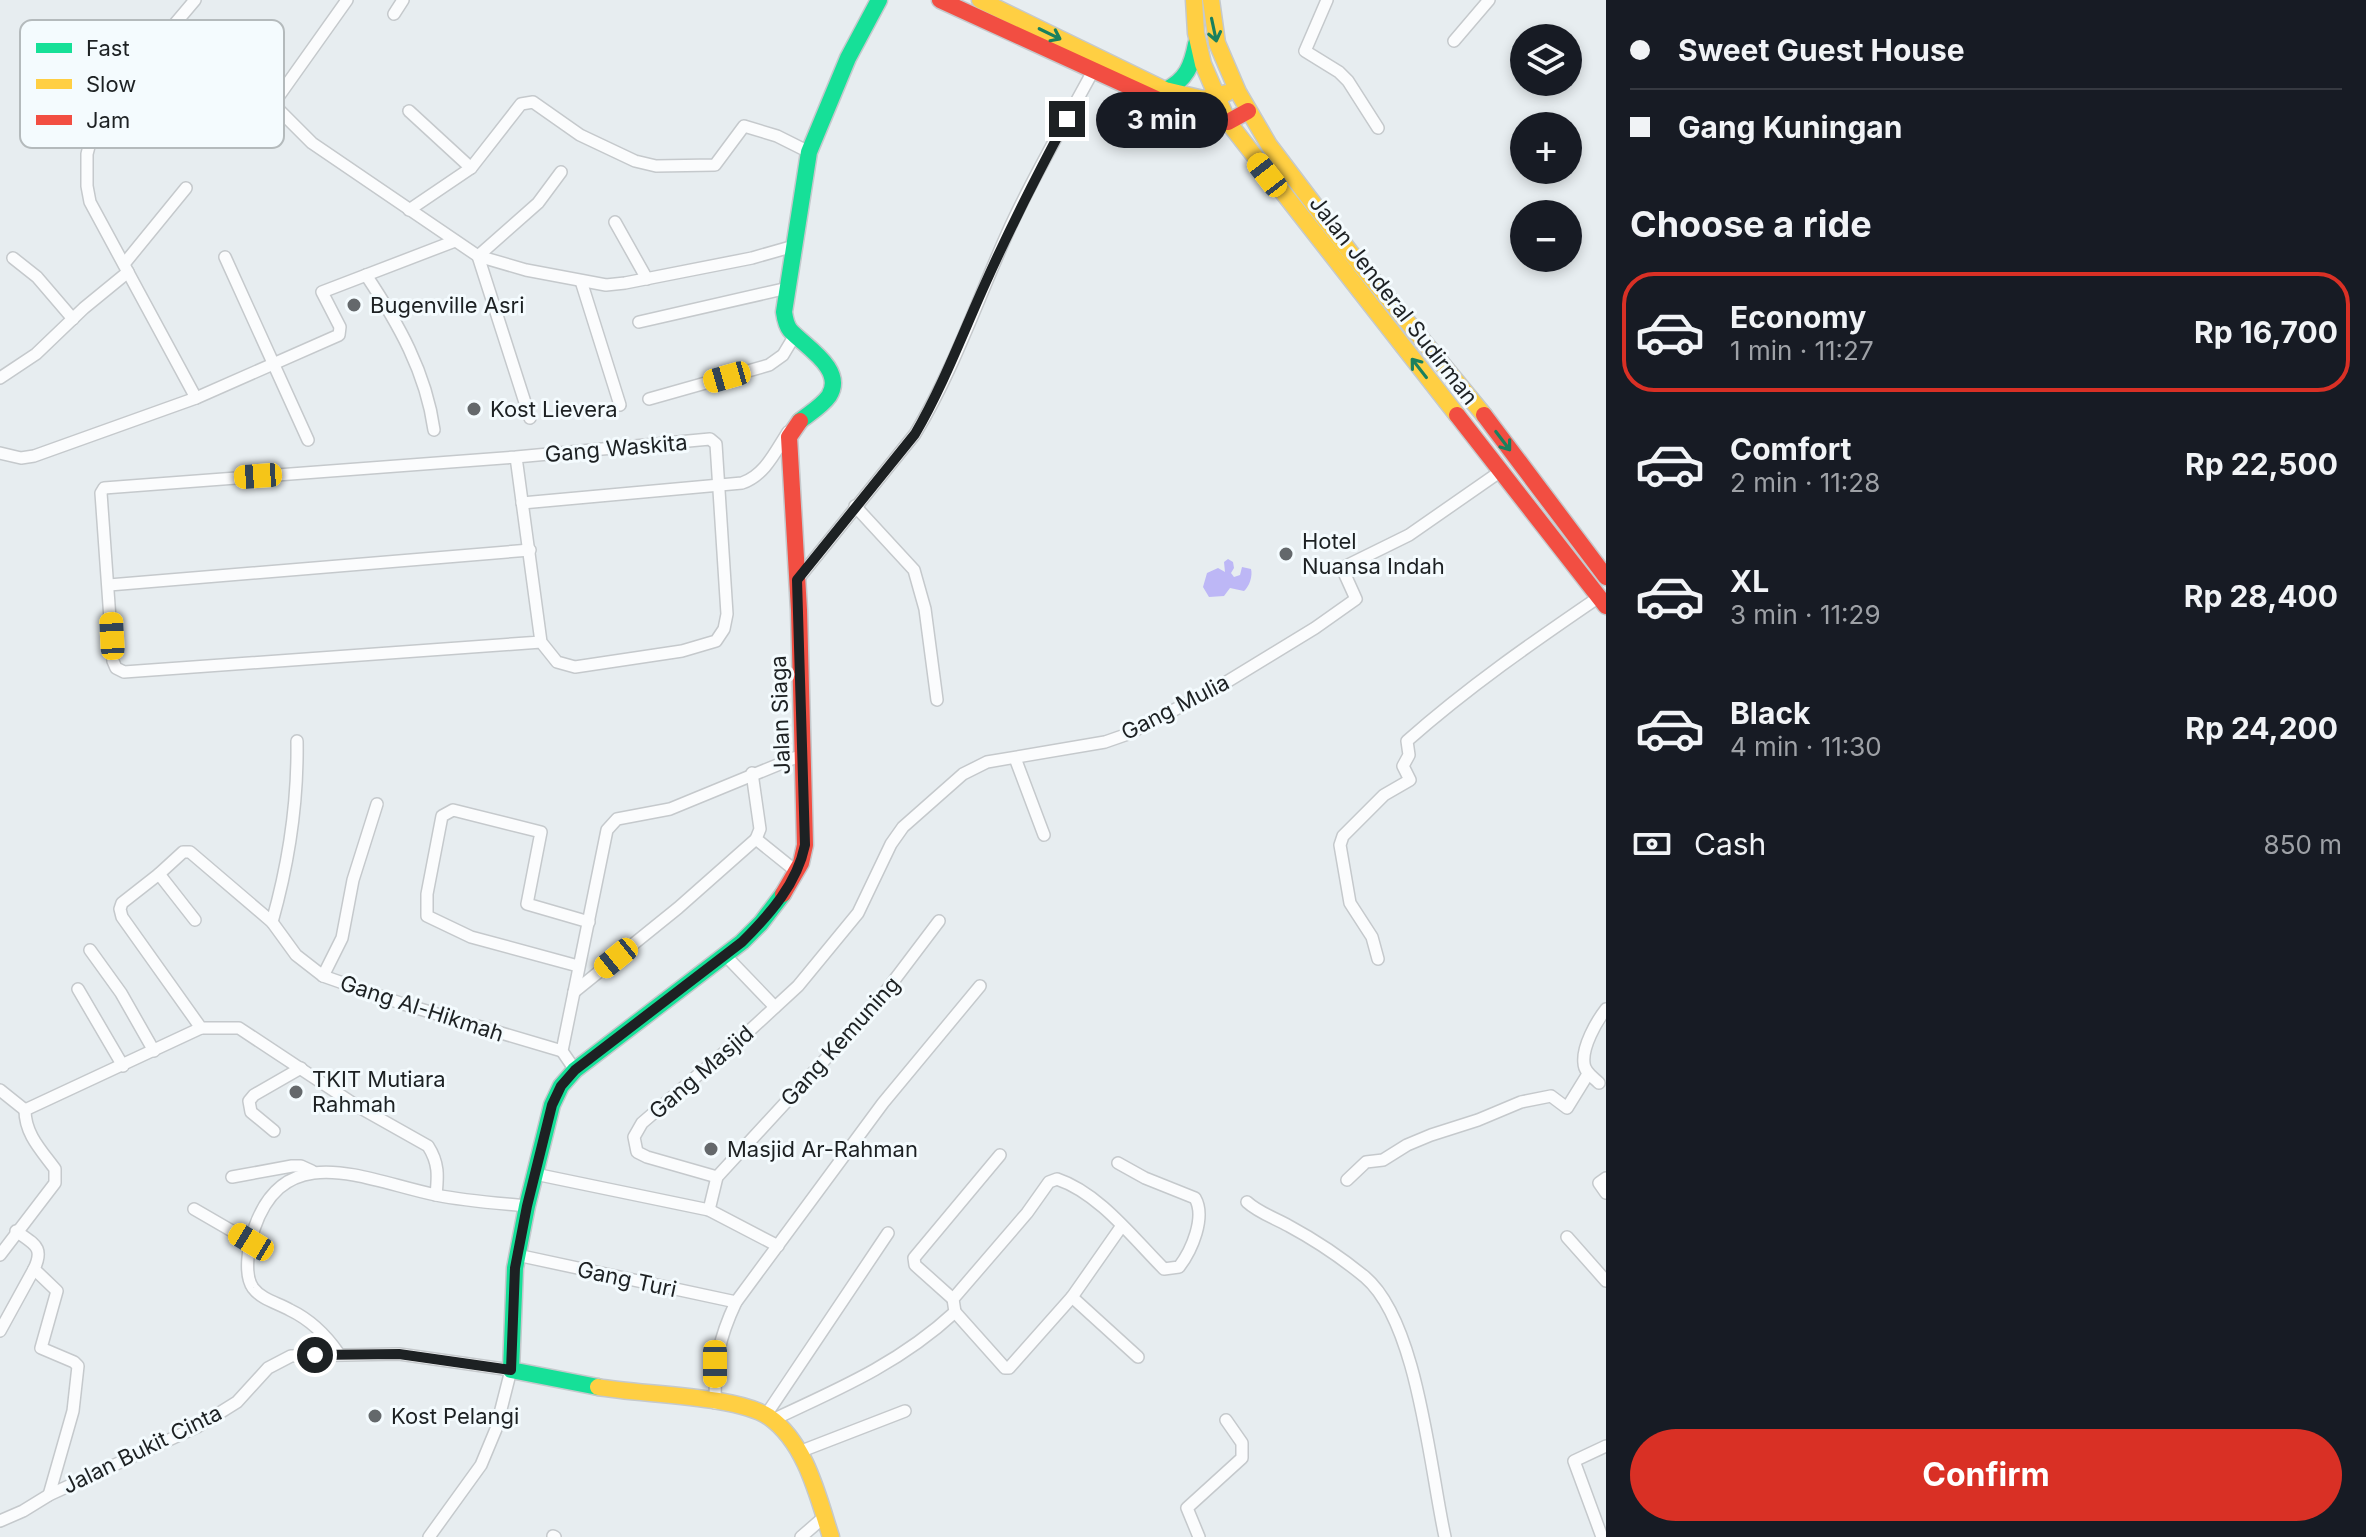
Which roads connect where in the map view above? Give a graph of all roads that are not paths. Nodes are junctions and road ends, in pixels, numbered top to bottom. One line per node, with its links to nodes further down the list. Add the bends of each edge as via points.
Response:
1 (195, 0): 12 (street)
2 (347, 0): 17 (street)
3 (403, 0): 11 (street)
4 (879, 0): 26 (main road)
5 (940, 0): 15 (main road)
6 (980, 0): 18 (main road, one-way to 18)
7 (1194, 0): 14 (main road, Jalan Jenderal Sudirman)
8 (1211, 0): 16 (main road, Jalan Jenderal Sudirman, one-way to 16, via 1215,37)
9 (1327, 0): 24 (street, via 1305,51 1348,81)
10 (1489, 0): 13 (street)
11 (394, 14)
12 (178, 20)
13 (1454, 41)
14 (1196, 43): 18 (main road, via 1185,77); 19 (main road, Jalan Jenderal Sudirman)
15 (1093, 71): 23 (main road, via 1198,118); 59 (street, via 1009,230 930,408)
16 (1236, 88): 19 (main road); 21 (main road, Jalan Jenderal Sudirman)
17 (284, 89)
18 (1165, 90): 19 (main road, via 1195,101)
19 (1216, 99): 23 (main road, Jalan Jenderal Sudirman)
20 (409, 111): 27 (street)
21 (1248, 111): 23 (main road); 61 (main road, Jalan Jenderal Sudirman, one-way to 61, via 1297,183 1459,381)
22 (284, 115): 30 (street, via 312,143)
23 (1228, 122): 56 (main road, Jalan Jenderal Sudirman, one-way to 23)
24 (1378, 128)
25 (89, 148): 37 (street, via 90,202)
26 (809, 152): 27 (street, via 744,126 715,165 646,165 580,135 533,102 521,104); 33 (main road)
27 (471, 168): 30 (street)
28 (561, 172): 34 (street, via 538,203)
29 (186, 188): 37 (street)
30 (409, 210): 32 (street)
31 (615, 222): 39 (street)
32 (455, 241): 34 (street); 38 (street)
33 (794, 246): 39 (street); 41 (main road)
34 (478, 256): 40 (street); 50 (street)
35 (225, 257): 45 (street)
36 (13, 258): 42 (street)
37 (126, 268): 42 (street); 47 (street)
38 (366, 275): 45 (street, via 322,292 339,335); 52 (street, via 409,346)
39 (647, 279): 40 (street, via 606,285)
40 (581, 281): 49 (street)
41 (788, 288): 43 (street); 44 (main road, via 783,320)
42 (73, 319): 46 (street)
43 (639, 322)
44 (795, 335): 48 (street, via 783,355 769,365); 51 (main road, via 827,365 833,387 827,399)
45 (273, 364): 47 (street); 53 (street)
46 (0, 378)
47 (196, 398): 54 (street, via 34,456)
48 (649, 399)
49 (620, 405)
50 (530, 418)
51 (792, 427): 57 (street, via 754,479); 62 (main road, Jalan Siaga)
52 (434, 430)
53 (308, 440)
54 (0, 453)
55 (516, 457): 57 (street, Gang Waskita, via 713,439); 58 (street); 63 (street, via 104,488)
56 (1501, 471): 64 (main road, Jalan Jenderal Sudirman); 69 (street, Gang Mulia, via 1409,535 1342,568 1356,599 1220,686 1128,734)
57 (719, 486): 58 (street); 65 (street, via 727,614 716,641 575,667 557,662)
58 (522, 503): 60 (street)
59 (855, 506): 62 (street); 66 (street, via 914,570 925,609)
60 (530, 550): 63 (street); 65 (street)
61 (1606, 577)
62 (797, 580): 68 (main road, Jalan Siaga)
63 (109, 585): 65 (street, via 113,661 124,672)
64 (1603, 601): 82 (street, via 1514,654 1407,741 1409,755 1403,766 1410,780 1384,795 1343,836 1340,856 1350,903 1372,937)
65 (541, 642)
66 (937, 700)
67 (297, 741): 78 (street, via 296,805)
68 (804, 754): 70 (street); 74 (main road, Jalan Siaga, via 805,845)
69 (1015, 758): 72 (street); 88 (street, Gang Mulia, via 987,762 963,774 903,827 858,913)
70 (752, 773): 73 (street, via 760,829); 79 (street, via 670,809 611,823)
71 (377, 804): 84 (street, via 353,880 342,938)
72 (1044, 835)
73 (756, 839): 74 (street); 87 (street)
74 (797, 872): 81 (main road, Jalan Siaga, via 761,923)
75 (159, 874): 76 (street); 78 (street, Gang Al-Hikmah, via 186,851); 90 (street, via 122,903 122,917)
76 (195, 920)
77 (939, 921): 106 (street, Gang Kemuning, via 877,1003)
78 (272, 922): 84 (street, Gang Al-Hikmah, via 296,955)
79 (589, 922): 83 (street); 83 (street, via 527,904 541,832 453,810 442,816 427,916 471,937)
80 (90, 950): 91 (street)
81 (725, 955): 88 (street); 95 (main road, Jalan Siaga)
82 (1378, 959)
83 (578, 966): 87 (street)
84 (323, 976): 92 (street, Gang Al-Hikmah)
85 (980, 986): 120 (street, via 883,1103)
86 (78, 989): 93 (street)
87 (574, 992): 92 (street)
88 (775, 1007): 106 (street, Gang Masjid, via 642,1123 634,1137 637,1152 647,1157)
89 (1606, 1009): 96 (street, via 1588,1043 1583,1063)
90 (201, 1028): 91 (street); 94 (street, via 239,1028)
91 (154, 1051): 93 (street)
92 (562, 1051): 95 (street)
93 (123, 1066): 99 (street)
94 (301, 1068): 100 (street, via 249,1101 251,1112); 110 (street, via 428,1146 438,1168)
95 (575, 1070): 104 (main road, Jalan Siaga, via 552,1105)
96 (1588, 1074): 97 (street); 108 (street, via 1567,1108 1551,1096 1521,1102 1407,1145 1383,1160 1366,1162)
97 (1599, 1083)
98 (1, 1094): 99 (street)
99 (25, 1110): 116 (street, via 30,1135 56,1176)
100 (274, 1131)
101 (1000, 1155): 126 (street, via 914,1258 915,1265)
102 (1118, 1163): 115 (street, via 1195,1198 1201,1212 1185,1260 1172,1270 1164,1269)
103 (313, 1171): 105 (street, via 292,1166); 110 (street, via 329,1170); 119 (street, via 297,1175 267,1198)
104 (535, 1174): 112 (main road, Jalan Siaga); 114 (street)
105 (232, 1177)
106 (717, 1177): 114 (street, Gang Kemuning)
107 (1606, 1178): 109 (street, via 1599,1183)
108 (1347, 1180)
109 (1606, 1193)
110 (436, 1195): 112 (street)
111 (1247, 1202): 146 (street, via 1364,1276 1383,1298 1410,1367)
112 (527, 1206): 122 (main road, Jalan Siaga)
113 (194, 1209): 119 (street)
114 (709, 1210): 120 (street)
115 (1121, 1227): 125 (street); 126 (street, via 1078,1188 1057,1179 1049,1182)
116 (16, 1231): 121 (street); 123 (street, via 40,1253)
117 (888, 1233): 135 (street)
118 (1567, 1237): 124 (street)
119 (251, 1242): 130 (street, via 248,1278 253,1288 311,1323)
120 (778, 1246): 127 (street)
121 (0, 1255)
122 (517, 1255): 127 (street, Gang Turi); 132 (main road, Jalan Siaga)
123 (34, 1269): 129 (street); 139 (street, via 57,1291 41,1348 78,1366 73,1411)
124 (1606, 1281)
125 (1072, 1297): 128 (street, via 1009,1368); 131 (street)
126 (953, 1299): 128 (street)
127 (736, 1302): 133 (street, via 715,1364)
128 (955, 1312): 135 (street, via 883,1367)
129 (0, 1331)
130 (339, 1354): 132 (street, Jalan Bukit Cinta, via 399,1354); 139 (street, Jalan Bukit Cinta, via 278,1361 237,1402 197,1427)
131 (1138, 1357)
132 (511, 1370): 133 (main road); 142 (street, via 481,1465)
133 (715, 1403): 135 (main road)
134 (905, 1411): 138 (street)
135 (769, 1417): 138 (main road)
136 (1226, 1420): 145 (street, via 1242,1443 1242,1458 1187,1508)
137 (1606, 1446): 147 (street, via 1574,1461)
138 (799, 1452): 140 (main road)
139 (49, 1495): 141 (street, Jalan Bukit Cinta)
140 (824, 1517): 143 (street); 144 (main road)
141 (0, 1521)
142 (429, 1537)
143 (801, 1537)
144 (831, 1537)
145 (1199, 1537)
146 (1445, 1537)
147 (1602, 1537)

